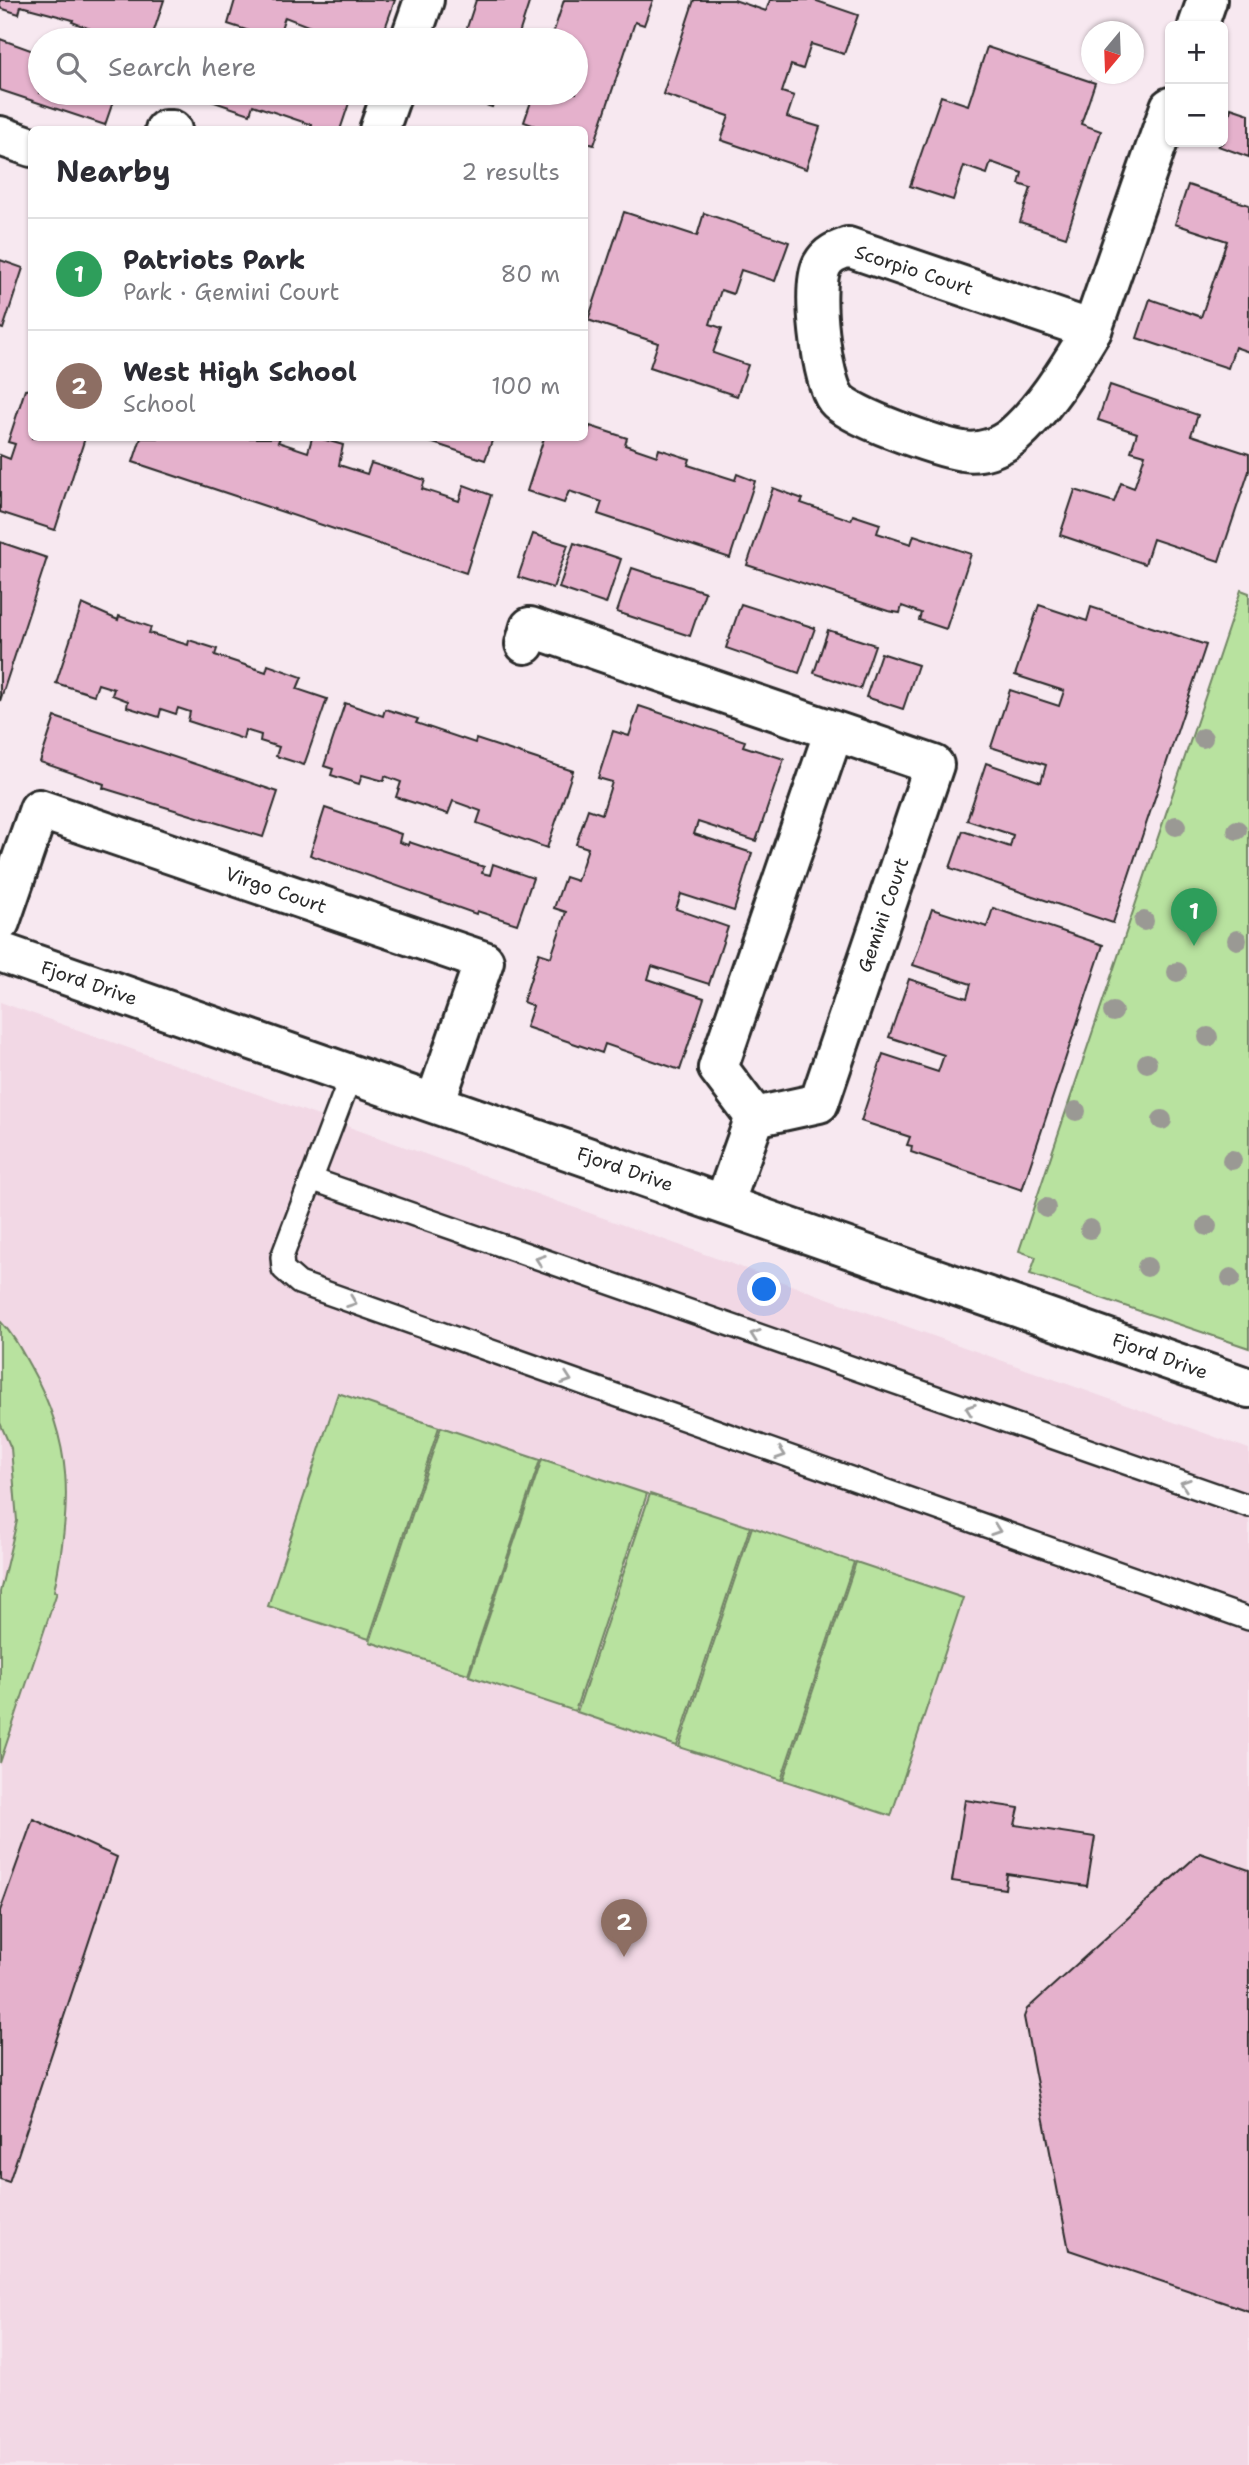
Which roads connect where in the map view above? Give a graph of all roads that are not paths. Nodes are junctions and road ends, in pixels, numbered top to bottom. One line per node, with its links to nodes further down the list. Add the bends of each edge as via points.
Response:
1 (424, 0): 4 (street)
2 (1207, 0): 3 (street)
3 (1200, 21)
4 (414, 28)
5 (388, 105): 7 (street)
6 (1165, 121): 10 (street, Scorpio Court)
7 (380, 126)
8 (0, 136): 9 (street)
9 (28, 146)
10 (1092, 330): 10 (street, Scorpio Court, via 848,247 831,253 821,267 818,324 825,379 838,401 859,417 964,451 988,450 1012,437 1052,393)
11 (524, 644): 12 (street, Gemini Court, via 530,627)
12 (834, 731): 17 (street, via 718,1068); 17 (street, Gemini Court, via 934,765 819,1103)
13 (0, 922): 16 (street, Virgo Court, via 39,809 484,961)
14 (0, 952): 15 (street, Fjord Drive)
15 (351, 1075): 16 (street, Fjord Drive); 18 (lane)
16 (435, 1103): 19 (street, Fjord Drive)
17 (755, 1118): 19 (street)
18 (311, 1180): 21 (lane, one-way to 18); 22 (lane, one-way to 22, via 282,1256 283,1269 299,1283)
19 (724, 1204): 20 (street, Fjord Drive)
20 (1249, 1388)
21 (1249, 1506)
22 (1249, 1619)

